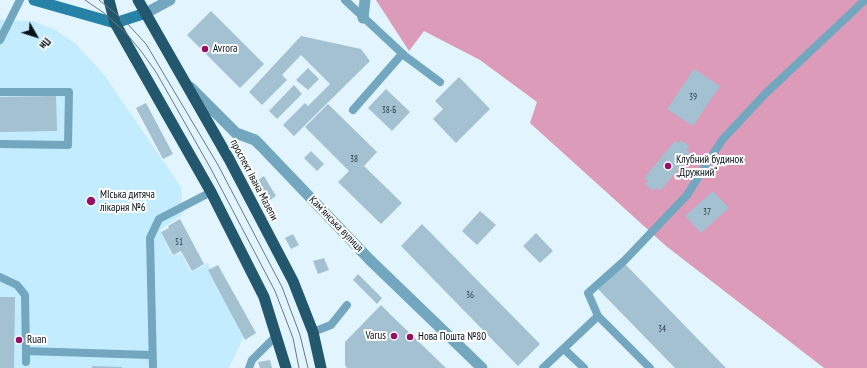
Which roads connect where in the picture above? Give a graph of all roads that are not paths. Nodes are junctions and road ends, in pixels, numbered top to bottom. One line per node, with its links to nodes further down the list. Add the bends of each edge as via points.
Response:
1 (20, 0): 12 (lane)
2 (34, 0): 11 (main road)
3 (109, 0): 11 (highway)
4 (138, 0): 9 (highway, проспект Івана Мазепи)
5 (170, 0): 9 (street)
6 (345, 0): 10 (lane)
7 (365, 0): 10 (street)
8 (865, 0): 22 (lane, via 765,94 722,140 687,195 625,260 588,293)
9 (146, 13): 11 (main road); 15 (highway, проспект Івана Мазепи)
10 (363, 18): 13 (lane)
11 (115, 23): 19 (highway)
12 (0, 40)
13 (402, 54): 14 (lane); 17 (lane)
14 (440, 82)
15 (187, 85): 23 (highway, проспект Івана Мазепи, via 293,282); 33 (street, Камʼянська вулиця, via 236,133 255,140 370,260)
16 (0, 92): 18 (lane, via 69,92 68,145)
17 (353, 110)
18 (0, 144)
19 (211, 192): 24 (highway, via 264,297); 27 (lane, via 159,219 150,238)
20 (0, 277): 26 (lane, via 17,285 25,295)
21 (347, 305): 23 (lane, via 331,325)
22 (598, 316): 25 (lane); 36 (lane)
23 (313, 332): 32 (highway, проспект Івана Мазепи)
24 (277, 335): 30 (lane, via 252,360); 31 (highway)
25 (564, 349): 34 (lane); 35 (lane)
26 (26, 351): 27 (lane); 28 (lane)
27 (151, 355): 29 (lane)
28 (26, 362)
29 (153, 368)
30 (249, 368)
31 (286, 368)
32 (321, 368)
33 (482, 368)
34 (543, 368)
35 (584, 368)
36 (650, 368)

